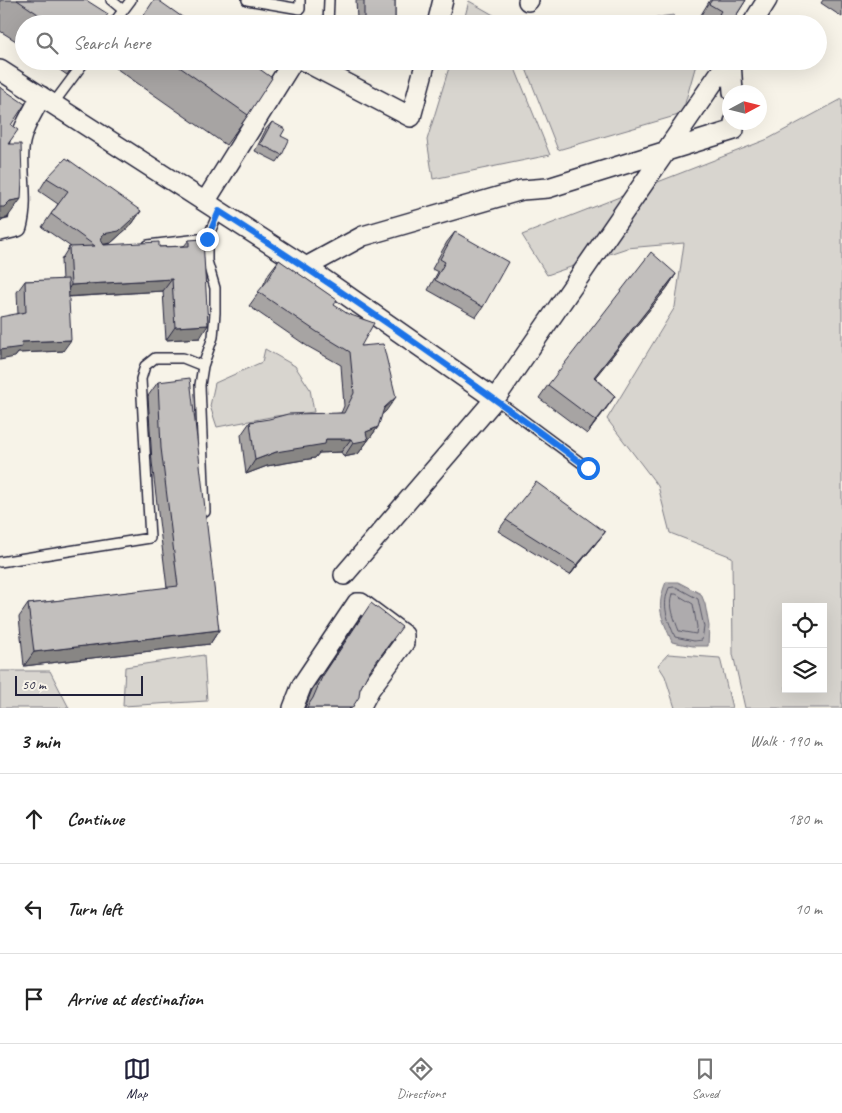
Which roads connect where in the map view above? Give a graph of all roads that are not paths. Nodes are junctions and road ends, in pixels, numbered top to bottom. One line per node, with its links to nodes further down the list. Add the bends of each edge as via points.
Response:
1 (111, 0): 8 (lane)
2 (131, 0): 8 (lane)
3 (247, 0): 4 (lane, via 300,9)
4 (300, 0)
5 (329, 0): 10 (lane)
6 (443, 0): 11 (street)
7 (767, 0): 12 (street)
8 (123, 10): 9 (lane)
9 (119, 15)
10 (328, 15)
11 (439, 15)
12 (758, 15)
13 (0, 70): 21 (street)
14 (76, 70): 21 (lane)
15 (288, 70): 24 (street)
16 (330, 70): 17 (street, via 411,116)
17 (424, 70)
18 (724, 70): 23 (street)
19 (731, 70): 20 (street)
20 (732, 85)
21 (47, 100): 24 (street); 25 (street, via 23,131 19,149 21,213 17,227)
22 (734, 130): 23 (street)
23 (667, 150): 28 (street, via 548,188 522,190 363,236); 30 (street)
24 (212, 206): 26 (lane); 28 (street)
25 (0, 231)
26 (207, 239): 27 (lane); 29 (lane, via 207,260 215,288 216,313 213,337)
27 (138, 247)
28 (306, 267): 30 (street)
29 (203, 366): 32 (lane, via 200,385); 33 (lane, via 183,358 155,358 145,366 141,379 150,538)
30 (495, 399): 31 (lane); 34 (street)
31 (588, 468)
32 (205, 517)
33 (0, 562)
34 (344, 575)
35 (293, 708): 36 (street, via 302,685 357,603 361,603 404,636 404,643)
36 (360, 708)

